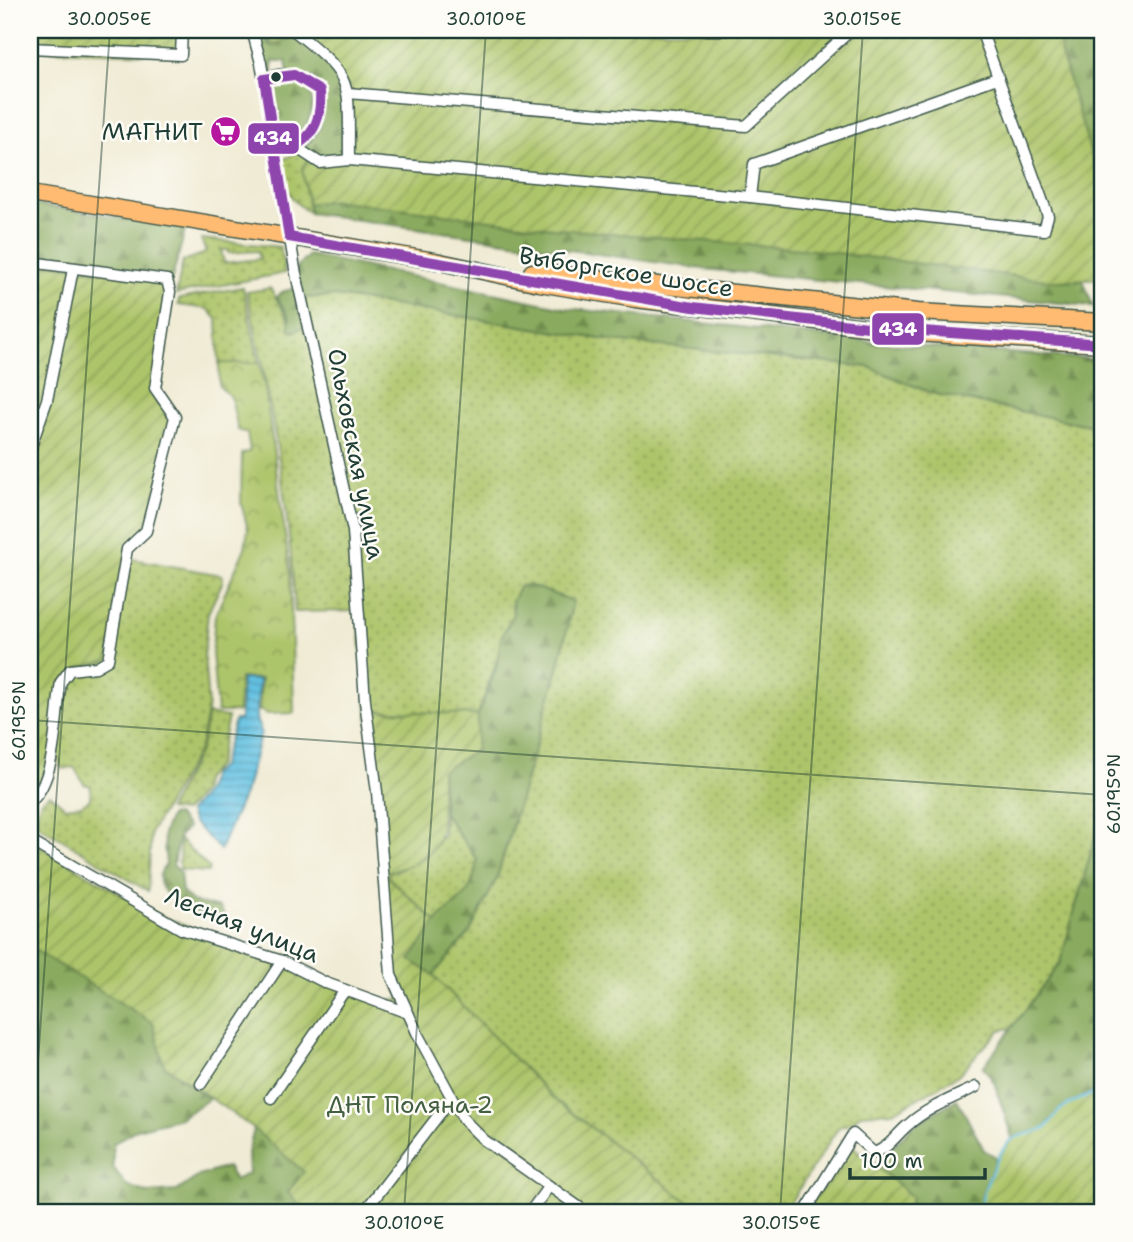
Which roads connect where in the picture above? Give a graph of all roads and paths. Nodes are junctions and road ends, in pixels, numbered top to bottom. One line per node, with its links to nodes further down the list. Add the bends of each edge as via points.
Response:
1 (182, 30): 8 (street, via 181,55)
2 (252, 30): 10 (street, Ольховская улица)
3 (293, 30): 11 (street, via 333,62)
4 (684, 30): 5 (street)
5 (727, 30)
6 (851, 30): 11 (street, via 746,126)
7 (981, 30): 9 (street)
8 (30, 48)
9 (997, 78): 16 (street, via 754,164); 16 (street, via 1048,216 1044,230)
10 (264, 79): 12 (street, via 297,74 320,91 320,118 310,137); 13 (street, Ольховская улица)
11 (348, 93): 14 (street)
12 (297, 148): 13 (street); 14 (street, via 320,163)
13 (276, 150): 17 (street, Ольховская улица)
14 (349, 160): 16 (street)
15 (30, 194): 17 (main road, Выборгское шоссе)
16 (750, 197)
17 (289, 237): 18 (main road, Выборгское шоссе); 28 (street, Ольховская улица, via 353,531 387,940 391,975)
18 (435, 261): 21 (main road, Выборгское шоссе, via 918,312); 22 (main road, Выборгское шоссе, via 552,286 797,321)
19 (30, 262): 20 (street)
20 (73, 269): 23 (street, via 47,400); 24 (street, via 167,280 170,292 155,388 175,417 146,531 127,550 108,660 96,667 70,670 61,682 48,774)
21 (1103, 322)
22 (1103, 344)
23 (30, 449)
24 (30, 802)
25 (30, 841): 26 (street, Лесная улица, via 181,929)
26 (282, 961): 27 (street, Лесная улица); 29 (street)
27 (345, 990): 28 (street, Лесная улица); 31 (street)
28 (408, 1013): 32 (street, Ольховская улица)
29 (201, 1084)
30 (976, 1087): 37 (street, via 907,1125 874,1153 853,1133)
31 (271, 1098)
32 (451, 1099): 33 (street, Ольховская улица, via 484,1140); 34 (street)
33 (549, 1186): 35 (street); 36 (street, Ольховская улица)
34 (364, 1212)
35 (530, 1212)
36 (586, 1212)
37 (805, 1212)

